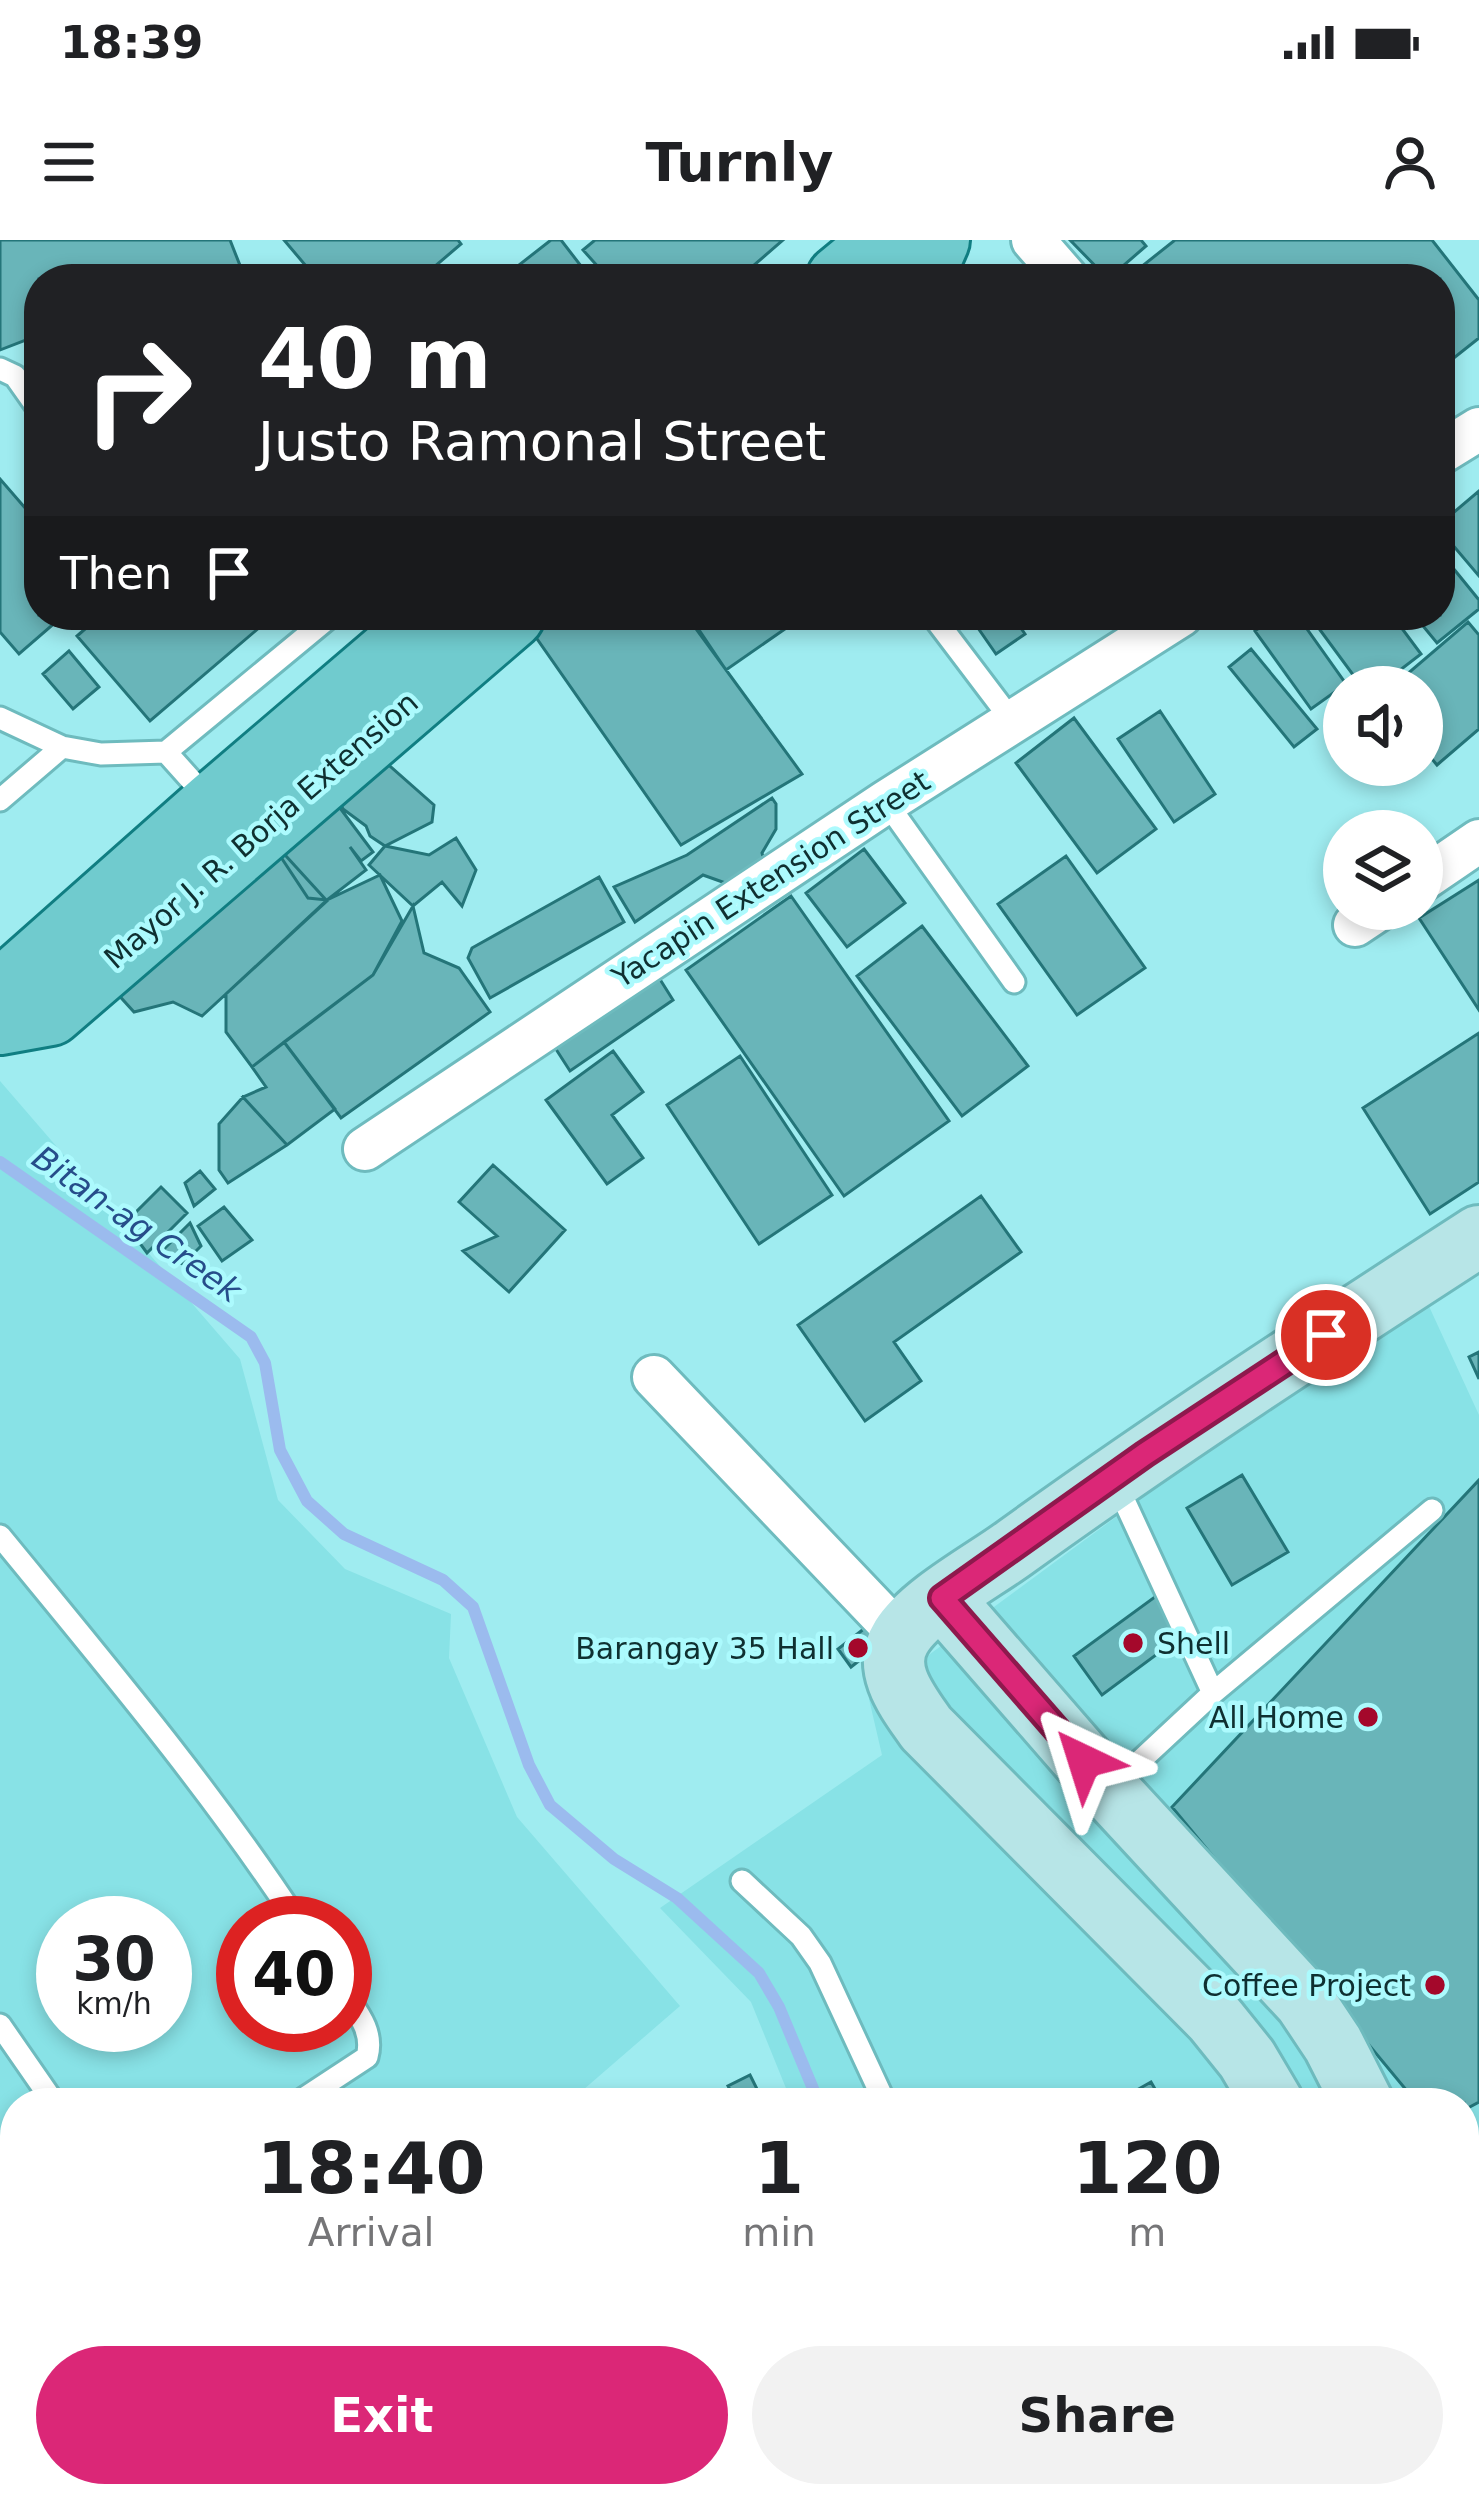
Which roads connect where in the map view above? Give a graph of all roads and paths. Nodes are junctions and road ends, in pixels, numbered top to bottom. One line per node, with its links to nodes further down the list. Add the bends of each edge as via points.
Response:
1 (887, 240): 3 (main road)
2 (1033, 240): 4 (street)
3 (858, 264)
4 (1054, 264)
5 (0, 369): 6 (lane)
6 (24, 389)
7 (314, 630): 16 (lane)
8 (423, 630): 14 (main road, Mayor J. R. Borja Extension)
9 (489, 630): 14 (main road, Mayor J. R. Borja Extension)
10 (943, 630): 13 (lane)
11 (1157, 630): 13 (street, Yacapin Extension Street)
12 (0, 718): 15 (lane)
13 (1013, 722): 18 (street, Yacapin Extension Street)
14 (328, 739): 19 (main road, Mayor J. R. Borja Extension); 23 (main road, Mayor J. R. Borja Extension, via 50,1012)
15 (62, 747): 16 (lane); 17 (lane)
16 (166, 752): 19 (lane)
17 (0, 800)
18 (886, 802): 22 (lane); 24 (street, Yacapin Extension Street)
19 (214, 805): 23 (main road, Mayor J. R. Borja Extension, via 21,976)
20 (1479, 841): 21 (street)
21 (1443, 866)
22 (1014, 982)
23 (0, 1017)
24 (365, 1149)
25 (1479, 1236): 27 (street)
26 (654, 1377): 30 (street)
27 (1113, 1477): 30 (street); 31 (lane)
28 (1432, 1510): 31 (lane)
29 (0, 1536): 34 (lane, via 194,1774)
30 (921, 1617): 32 (street); 40 (street, via 895,1671 912,1709 1214,2018)
31 (1213, 1693): 32 (lane)
32 (1109, 1790): 41 (street, via 1305,2002)
33 (742, 1881): 39 (lane, via 820,1963)
34 (279, 1896)
35 (0, 2025): 37 (lane)
36 (368, 2052): 38 (lane)
37 (44, 2088)
38 (319, 2088)
39 (878, 2088)
40 (1264, 2088)
41 (1356, 2088)

